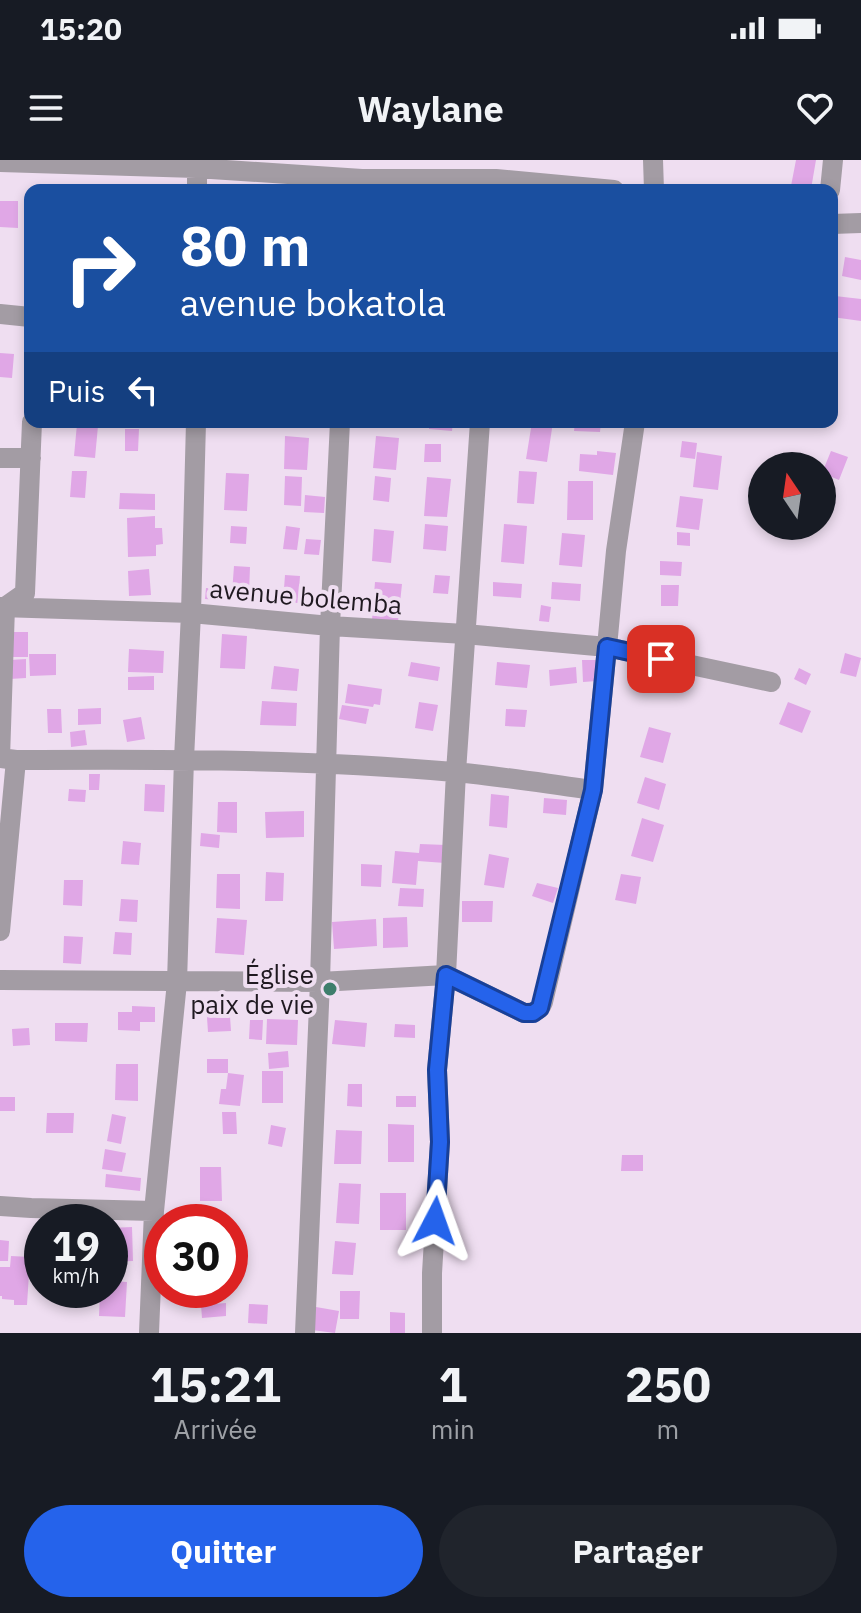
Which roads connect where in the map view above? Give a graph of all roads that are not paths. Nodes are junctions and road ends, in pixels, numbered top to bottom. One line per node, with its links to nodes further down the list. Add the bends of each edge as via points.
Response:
1 (653, 160): 9 (street)
2 (833, 160): 10 (street)
3 (24, 161): 4 (street); 5 (street)
4 (0, 162)
5 (197, 164): 6 (street)
6 (362, 176): 7 (street)
7 (496, 176): 8 (street)
8 (563, 184)
9 (654, 184)
10 (831, 184)
11 (861, 223): 12 (street)
12 (838, 224)
13 (0, 314): 14 (street)
14 (24, 316)
15 (32, 428): 21 (street)
16 (196, 428): 23 (street)
17 (340, 428): 24 (street)
18 (480, 428): 25 (street)
19 (634, 428): 26 (street)
20 (0, 458): 21 (street)
21 (31, 458): 22 (street, via 25,593)
22 (3, 607): 23 (street, avenue bolemba); 28 (street)
23 (191, 613): 24 (street, avenue bolemba); 29 (street)
24 (330, 626): 25 (street, avenue bolemba); 30 (street)
25 (465, 634): 26 (street, avenue bolemba); 31 (street)
26 (607, 647): 27 (street, avenue bolemba); 32 (street)
27 (771, 682)
28 (6, 759): 29 (street); 33 (street)
29 (184, 759): 30 (street); 36 (street)
30 (326, 763): 31 (street); 37 (street)
31 (456, 772): 32 (street); 34 (street)
32 (593, 790): 34 (street, via 540,1008 524,1013)
33 (0, 931)
34 (446, 975): 37 (street); 44 (street, via 437,1070 440,1142)
35 (0, 980): 36 (street)
36 (177, 982): 37 (street); 38 (street)
37 (320, 982): 43 (street)
38 (155, 1204)
39 (0, 1206): 40 (street)
40 (144, 1211)
41 (150, 1308): 42 (street)
42 (149, 1333)
43 (305, 1333)
44 (432, 1333)

